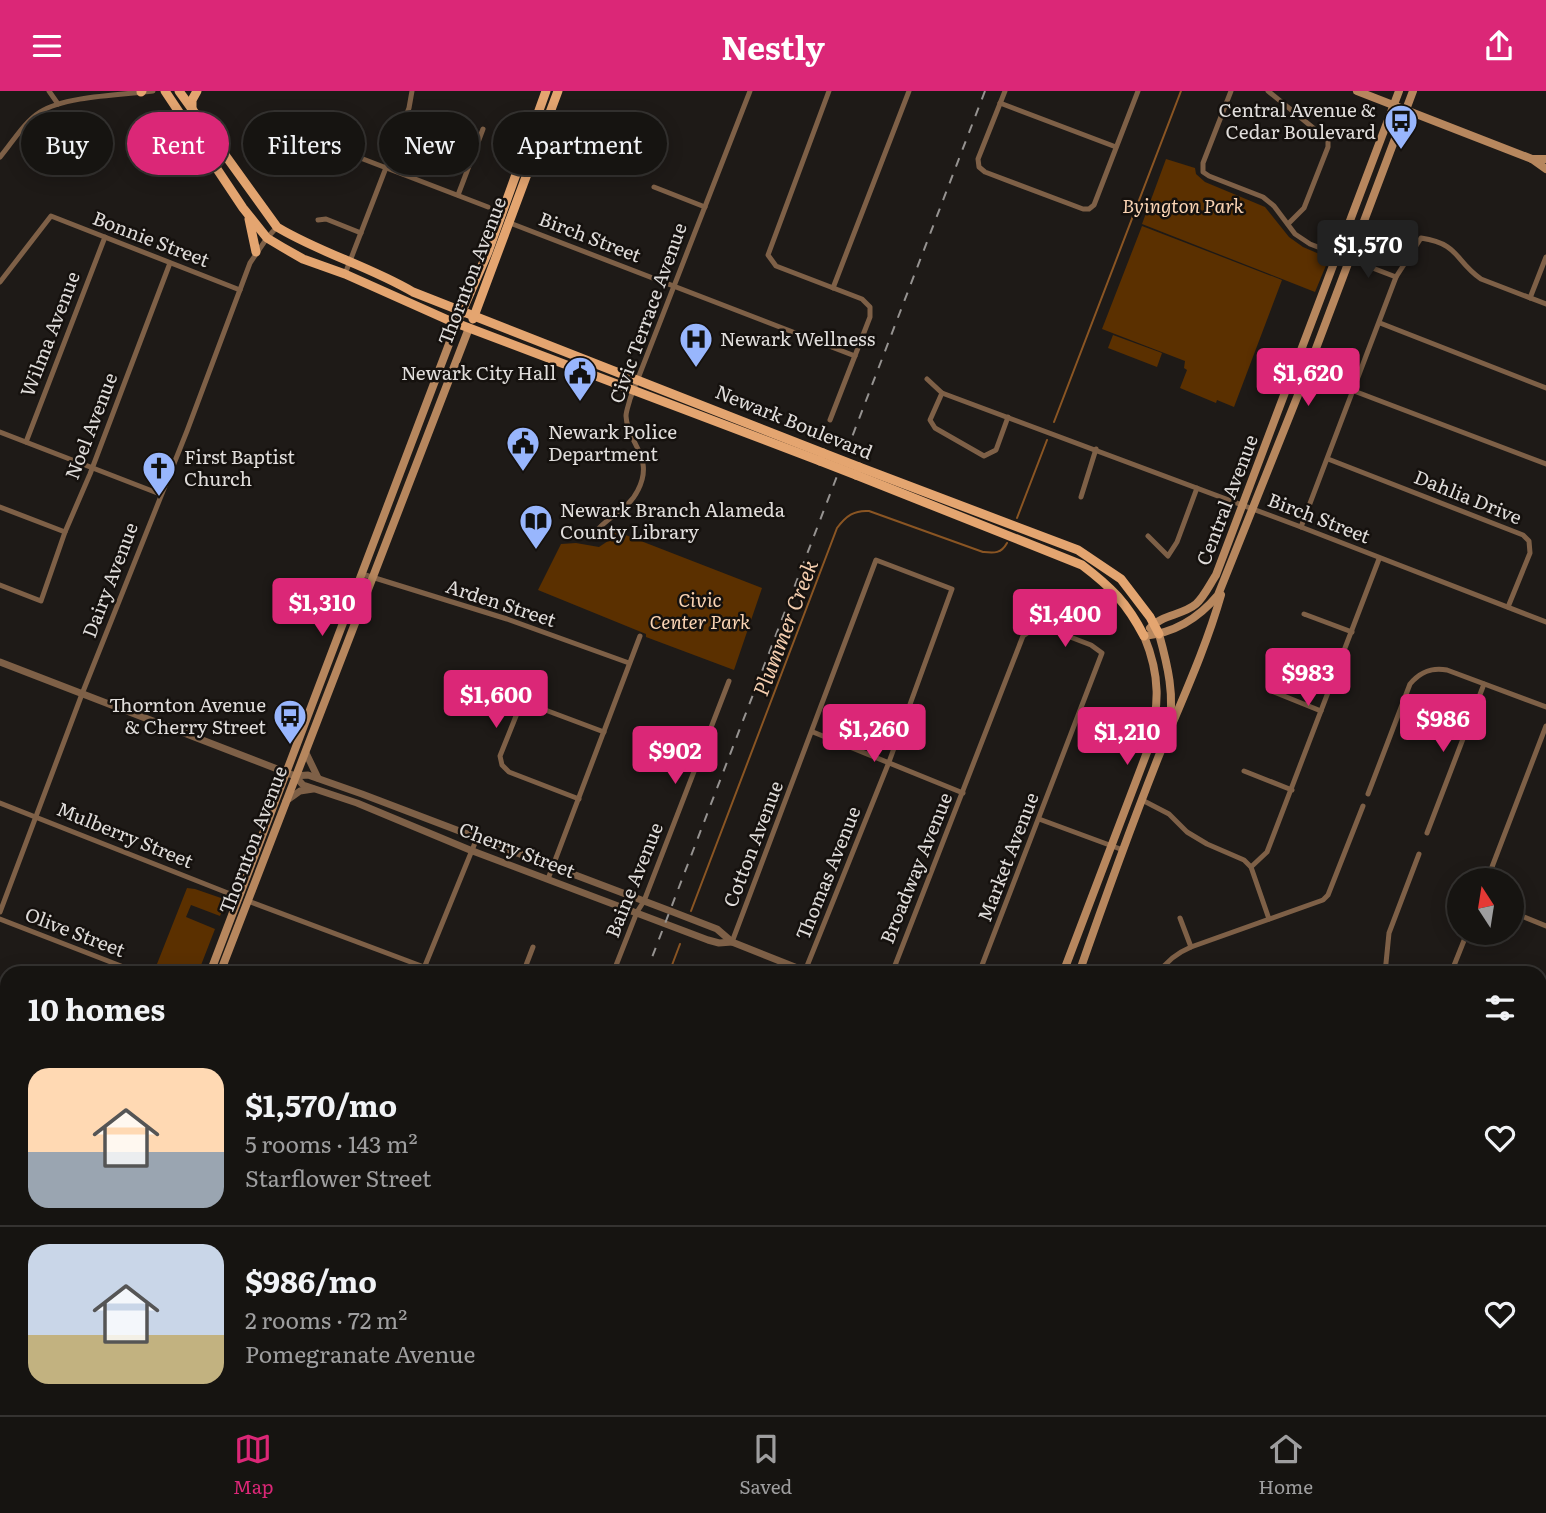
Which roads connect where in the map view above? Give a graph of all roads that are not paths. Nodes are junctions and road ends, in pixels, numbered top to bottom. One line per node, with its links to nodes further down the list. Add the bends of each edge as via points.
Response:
1 (49, 91): 21 (street)
2 (153, 91): 19 (street)
3 (164, 91): 39 (main road, Newark Boulevard)
4 (179, 91): 23 (main road, Newark Boulevard)
5 (197, 91): 23 (main road)
6 (412, 91): 25 (street)
7 (546, 91): 38 (main road, Thornton Avenue)
8 (558, 91): 41 (main road, Thornton Avenue)
9 (750, 91): 37 (street, Civic Terrace Avenue)
10 (829, 91): 57 (street, via 768,255 776,266)
11 (909, 91): 57 (street)
12 (1005, 91): 20 (street)
13 (1138, 91): 27 (street)
14 (1231, 91): 42 (street, via 1203,172 1263,197)
15 (1268, 91): 42 (street, via 1328,140 1304,208)
16 (1357, 91): 22 (main road)
17 (1399, 91): 22 (main road, Central Avenue)
18 (1413, 91): 24 (main road, Central Avenue)
19 (141, 92): 21 (street)
20 (1000, 103): 27 (street); 27 (street, via 978,159 979,167 997,177 1090,209)
21 (58, 104): 28 (street, via 35,116)
22 (1392, 106): 24 (main road); 48 (main road, Central Avenue)
23 (192, 110): 43 (main road, Newark Boulevard)
24 (1405, 111): 29 (main road); 50 (main road, Central Avenue)
25 (408, 112)
26 (483, 129): 35 (street)
27 (1116, 147)
28 (0, 157)
29 (1532, 159): 30 (main road); 31 (main road)
30 (1546, 159)
31 (1546, 169)
32 (383, 175): 44 (street)
33 (406, 175): 35 (street)
34 (654, 187): 37 (street)
35 (457, 195): 36 (street)
36 (488, 207)
37 (705, 207): 56 (street, Civic Terrace Avenue)
38 (503, 211): 41 (street); 61 (main road, Thornton Avenue)
39 (248, 214): 46 (main road, Newark Boulevard); 47 (main road)
40 (318, 220): 44 (street)
41 (510, 223): 56 (street, Birch Street); 62 (main road, Thornton Avenue)
42 (1288, 224): 48 (street, via 1310,244)
43 (277, 227): 46 (street, Dairy Avenue); 51 (main road, Newark Boulevard)
44 (361, 233): 51 (street)
45 (104, 237): 52 (street, Bonnie Street); 55 (street, Bonnie Street, via 51,216); 76 (street, Wilma Avenue)
46 (267, 238): 47 (street, Dairy Avenue); 53 (main road, Newark Boulevard, via 303,259)
47 (256, 252): 58 (street, Dairy Avenue)
48 (1337, 254): 50 (street); 86 (main road, Central Avenue)
49 (1546, 257): 59 (street)
50 (1350, 259): 54 (street); 88 (main road, Central Avenue)
51 (351, 261): 53 (street); 61 (main road, Newark Boulevard, via 413,292)
52 (170, 263): 58 (street, Bonnie Street); 81 (street, Noel Avenue)
53 (345, 274): 63 (main road, Newark Boulevard)
54 (1396, 277): 59 (street, via 1420,238 1452,249 1481,279); 64 (street)
55 (0, 282)
56 (673, 286): 66 (street, Birch Street); 68 (street, Civic Terrace Avenue)
57 (833, 288): 66 (street, via 870,307)
58 (240, 290): 84 (street, Dairy Avenue)
59 (1530, 298): 60 (street)
60 (1546, 304)
61 (463, 310): 62 (main road, Newark Boulevard); 63 (main road, Thornton Avenue)
62 (475, 316): 65 (main road, Thornton Avenue); 68 (main road, Newark Boulevard)
63 (457, 323): 65 (main road, Newark Boulevard); 94 (main road, Thornton Avenue)
64 (1380, 323): 69 (street); 71 (street)
65 (469, 328): 70 (main road, Newark Boulevard); 96 (main road, Thornton Avenue)
66 (855, 356): 74 (street)
67 (927, 379): 72 (street, Birch Street)
68 (638, 380): 70 (street, Civic Terrace Avenue); 78 (main road, Newark Boulevard)
69 (1546, 388)
70 (633, 391): 78 (main road, Newark Boulevard); 91 (street, Civic Terrace Avenue, via 626,415 643,463 642,480 620,513)
71 (1354, 391): 79 (street); 80 (street)
72 (943, 393): 73 (street, Birch Street); 73 (street, via 930,420 935,428 984,456 996,450)
73 (1009, 417): 77 (street, Birch Street)
74 (830, 420)
75 (0, 432): 76 (street)
76 (26, 442): 81 (street)
77 (1096, 449): 83 (street, Birch Street); 85 (street)
78 (822, 457): 82 (main road, Newark Boulevard, bridge)
79 (1328, 459): 89 (street); 100 (street, Dahlia Drive, via 1523,535 1530,553)
80 (1546, 464)
81 (92, 468): 84 (street); 90 (street, Noel Avenue)
82 (858, 471): 103 (main road, Newark Boulevard, via 1078,550 1121,579); 108 (main road, Newark Boulevard, via 1082,565 1112,588)
83 (1197, 488): 86 (street, Birch Street); 92 (street, via 1168,556)
84 (160, 494): 114 (street, Dairy Avenue)
85 (1081, 497)
86 (1242, 505): 88 (street, Birch Street); 103 (main road, Central Avenue, via 1216,575 1198,603)
87 (0, 507): 90 (street)
88 (1253, 509): 89 (street, Birch Street); 95 (main road, Central Avenue)
89 (1301, 527): 93 (street, Birch Street)
90 (65, 532): 97 (street, Noel Avenue, via 41,601)
91 (595, 533)
92 (1148, 536)
93 (1380, 559): 100 (street, Birch Street); 105 (street)
94 (362, 574): 96 (street, Arden Street); 126 (main road, Thornton Avenue)
95 (1226, 578): 106 (main road, Central Avenue, via 1207,609); 123 (main road)
96 (373, 579): 110 (street, Arden Street); 122 (main road, Thornton Avenue)
97 (0, 585)
98 (952, 589): 121 (street, Cotton Avenue, via 876,561); 124 (street, Thomas Avenue)
99 (1037, 601): 104 (street)
100 (1508, 607): 102 (street, Birch Street)
101 (1304, 614): 105 (street)
102 (1546, 622)
103 (1154, 623): 106 (main road, Newark Boulevard); 108 (main road)
104 (1039, 625): 117 (street, Market Avenue, via 1102,653); 131 (street, Broadway Avenue, via 1023,636)
105 (1352, 632): 116 (street)
106 (1159, 635): 108 (main road, Central Avenue); 123 (main road, Newark Boulevard, via 1170,695 1170,722)
107 (640, 636): 110 (street)
108 (1144, 636): 133 (main road, via 1157,673 1157,714)
109 (0, 661): 114 (street, Cherry Street)
110 (629, 663): 120 (street)
111 (730, 681): 155 (street, Baine Avenue)
112 (1483, 684): 115 (street); 132 (street, via 1440,669 1417,676); 143 (street)
113 (1274, 692): 116 (street)
114 (82, 694): 126 (street, Cherry Street); 141 (street, Dairy Avenue)
115 (1546, 707)
116 (1321, 711): 130 (street)
117 (1080, 713): 118 (street); 142 (street, Market Avenue)
118 (1099, 719)
119 (1546, 726): 151 (street)
120 (604, 731): 134 (street); 134 (street, via 532,705 518,711 499,756 509,772)
121 (813, 732): 124 (street); 163 (street, Cotton Avenue)
122 (306, 753): 127 (main road, Thornton Avenue); 128 (street)
123 (1160, 754): 135 (main road)
124 (888, 762): 131 (street); 175 (street, Thomas Avenue)
125 (1244, 771): 130 (street)
126 (285, 772): 127 (street, Cherry Street); 153 (main road, Thornton Avenue)
127 (295, 776): 128 (street, Cherry Street); 129 (street, Cherry Street); 136 (main road, Thornton Avenue)
128 (318, 779): 138 (street, Cherry Street)
129 (315, 789): 136 (street, via 300,791); 140 (street, Cherry Street)
130 (1292, 790): 150 (street, via 1267,852)
131 (963, 793): 176 (street, Broadway Avenue)
132 (1367, 794)
133 (1131, 796): 135 (main road); 145 (main road)
134 (579, 799): 149 (street)
135 (1142, 800): 147 (main road); 150 (street, via 1169,814 1186,832)
136 (286, 802): 154 (main road, Thornton Avenue)
137 (0, 803): 141 (street, Mulberry Street)
138 (384, 803): 140 (street); 144 (street, Cherry Street)
139 (1363, 806): 161 (street, via 1328,895)
140 (381, 813): 146 (street, Cherry Street)
141 (36, 817): 153 (street, Mulberry Street); 156 (street, Dairy Avenue)
142 (1039, 819): 145 (street); 177 (street, Market Avenue)
143 (1427, 833)
144 (477, 838): 146 (street); 149 (street, Cherry Street)
145 (1112, 845): 147 (street); 178 (main road)
146 (470, 850): 152 (street, Cherry Street); 171 (street)
147 (1123, 850): 179 (main road)
148 (1419, 854): 181 (street, via 1389,933)
149 (554, 867): 152 (street); 155 (street, Cherry Street)
150 (1251, 867): 161 (street)
151 (1492, 868)
152 (548, 879): 157 (street, Cherry Street)
153 (238, 897): 168 (main road, Thornton Avenue)
154 (248, 901): 169 (main road, Thornton Avenue); 170 (street)
155 (644, 901): 157 (street, Baine Avenue); 163 (street, Cherry Street, via 717,929)
156 (0, 912)
157 (637, 912): 163 (street, Cherry Street, via 719,943); 173 (street, Baine Avenue)
158 (1524, 917): 162 (street)
159 (1180, 918): 166 (street)
160 (0, 919): 167 (street, Olive Street)
161 (1269, 919): 166 (street)
162 (1546, 926)
163 (732, 942): 174 (street, Cherry Street)
164 (1462, 945): 182 (street)
165 (533, 947): 172 (street)
166 (1191, 947): 180 (street)
167 (121, 966)
168 (213, 966)
169 (223, 966)
170 (413, 966)
171 (425, 966)
172 (526, 966)
173 (616, 966)
174 (792, 966)
175 (809, 966)
176 (895, 966)
177 (982, 966)
178 (1066, 966)
179 (1082, 966)
180 (1163, 966)
181 (1386, 966)
182 (1454, 966)

